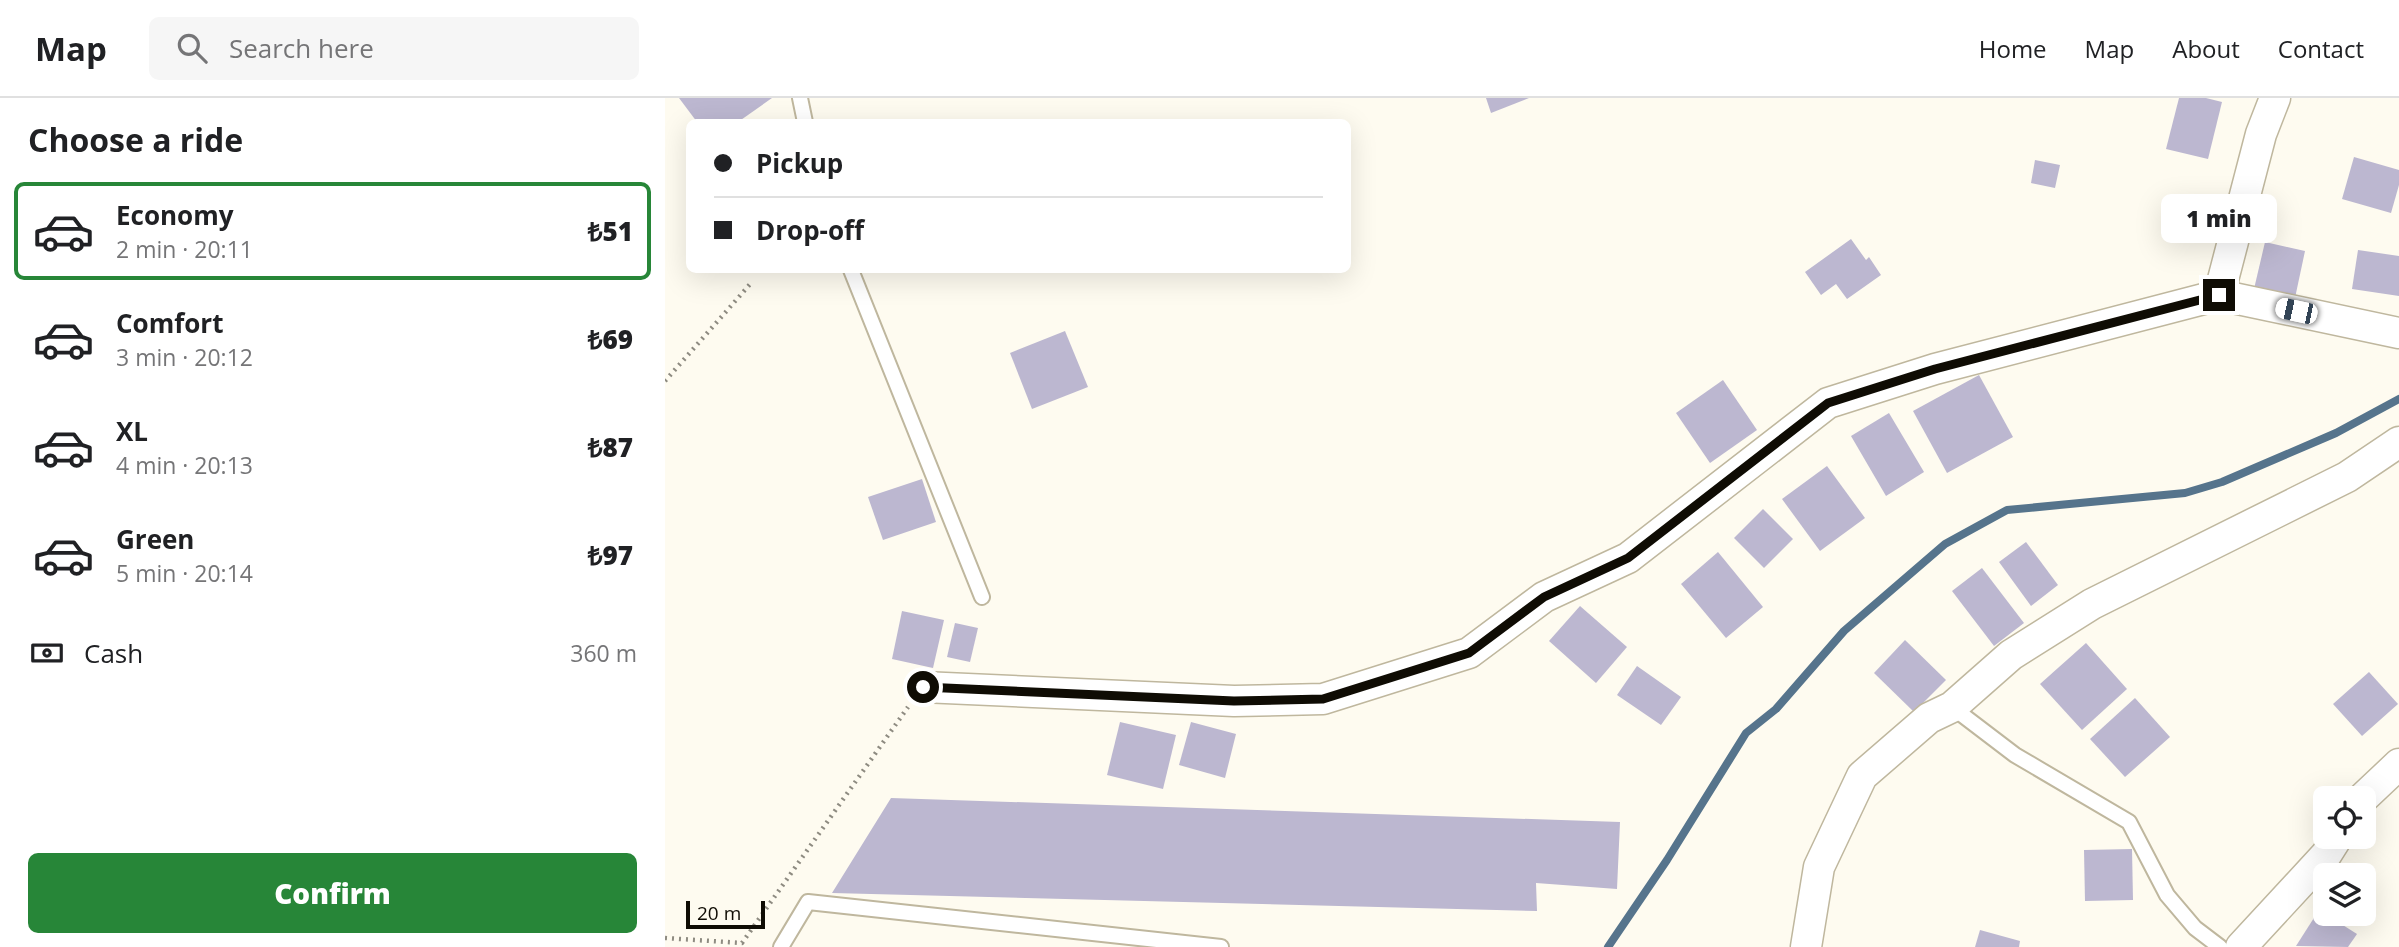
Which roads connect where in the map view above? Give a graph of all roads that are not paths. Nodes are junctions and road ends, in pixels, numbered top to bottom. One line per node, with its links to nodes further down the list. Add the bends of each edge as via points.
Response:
1 (800, 98): 3 (lane)
2 (2275, 98): 5 (street, via 2261,134)
3 (804, 119)
4 (852, 273): 8 (lane)
5 (2219, 295): 6 (street); 9 (street, via 1935,369 1828,403 1628,558 1544,597 1469,653 1323,699 1234,701)
6 (2399, 333)
7 (2399, 442): 10 (street, via 2347,477 2092,604 2011,655)
8 (982, 597)
9 (923, 687)
10 (1952, 707): 16 (street, via 1929,718 1862,776 1819,867); 17 (lane, via 2015,755 2129,822 2167,895 2195,928)
11 (2399, 764): 12 (street)
12 (2376, 786)
13 (2330, 849): 18 (street)
14 (781, 947): 15 (lane, via 808,902)
15 (1221, 947)
16 (1805, 947)
17 (2220, 947)
18 (2241, 947)

